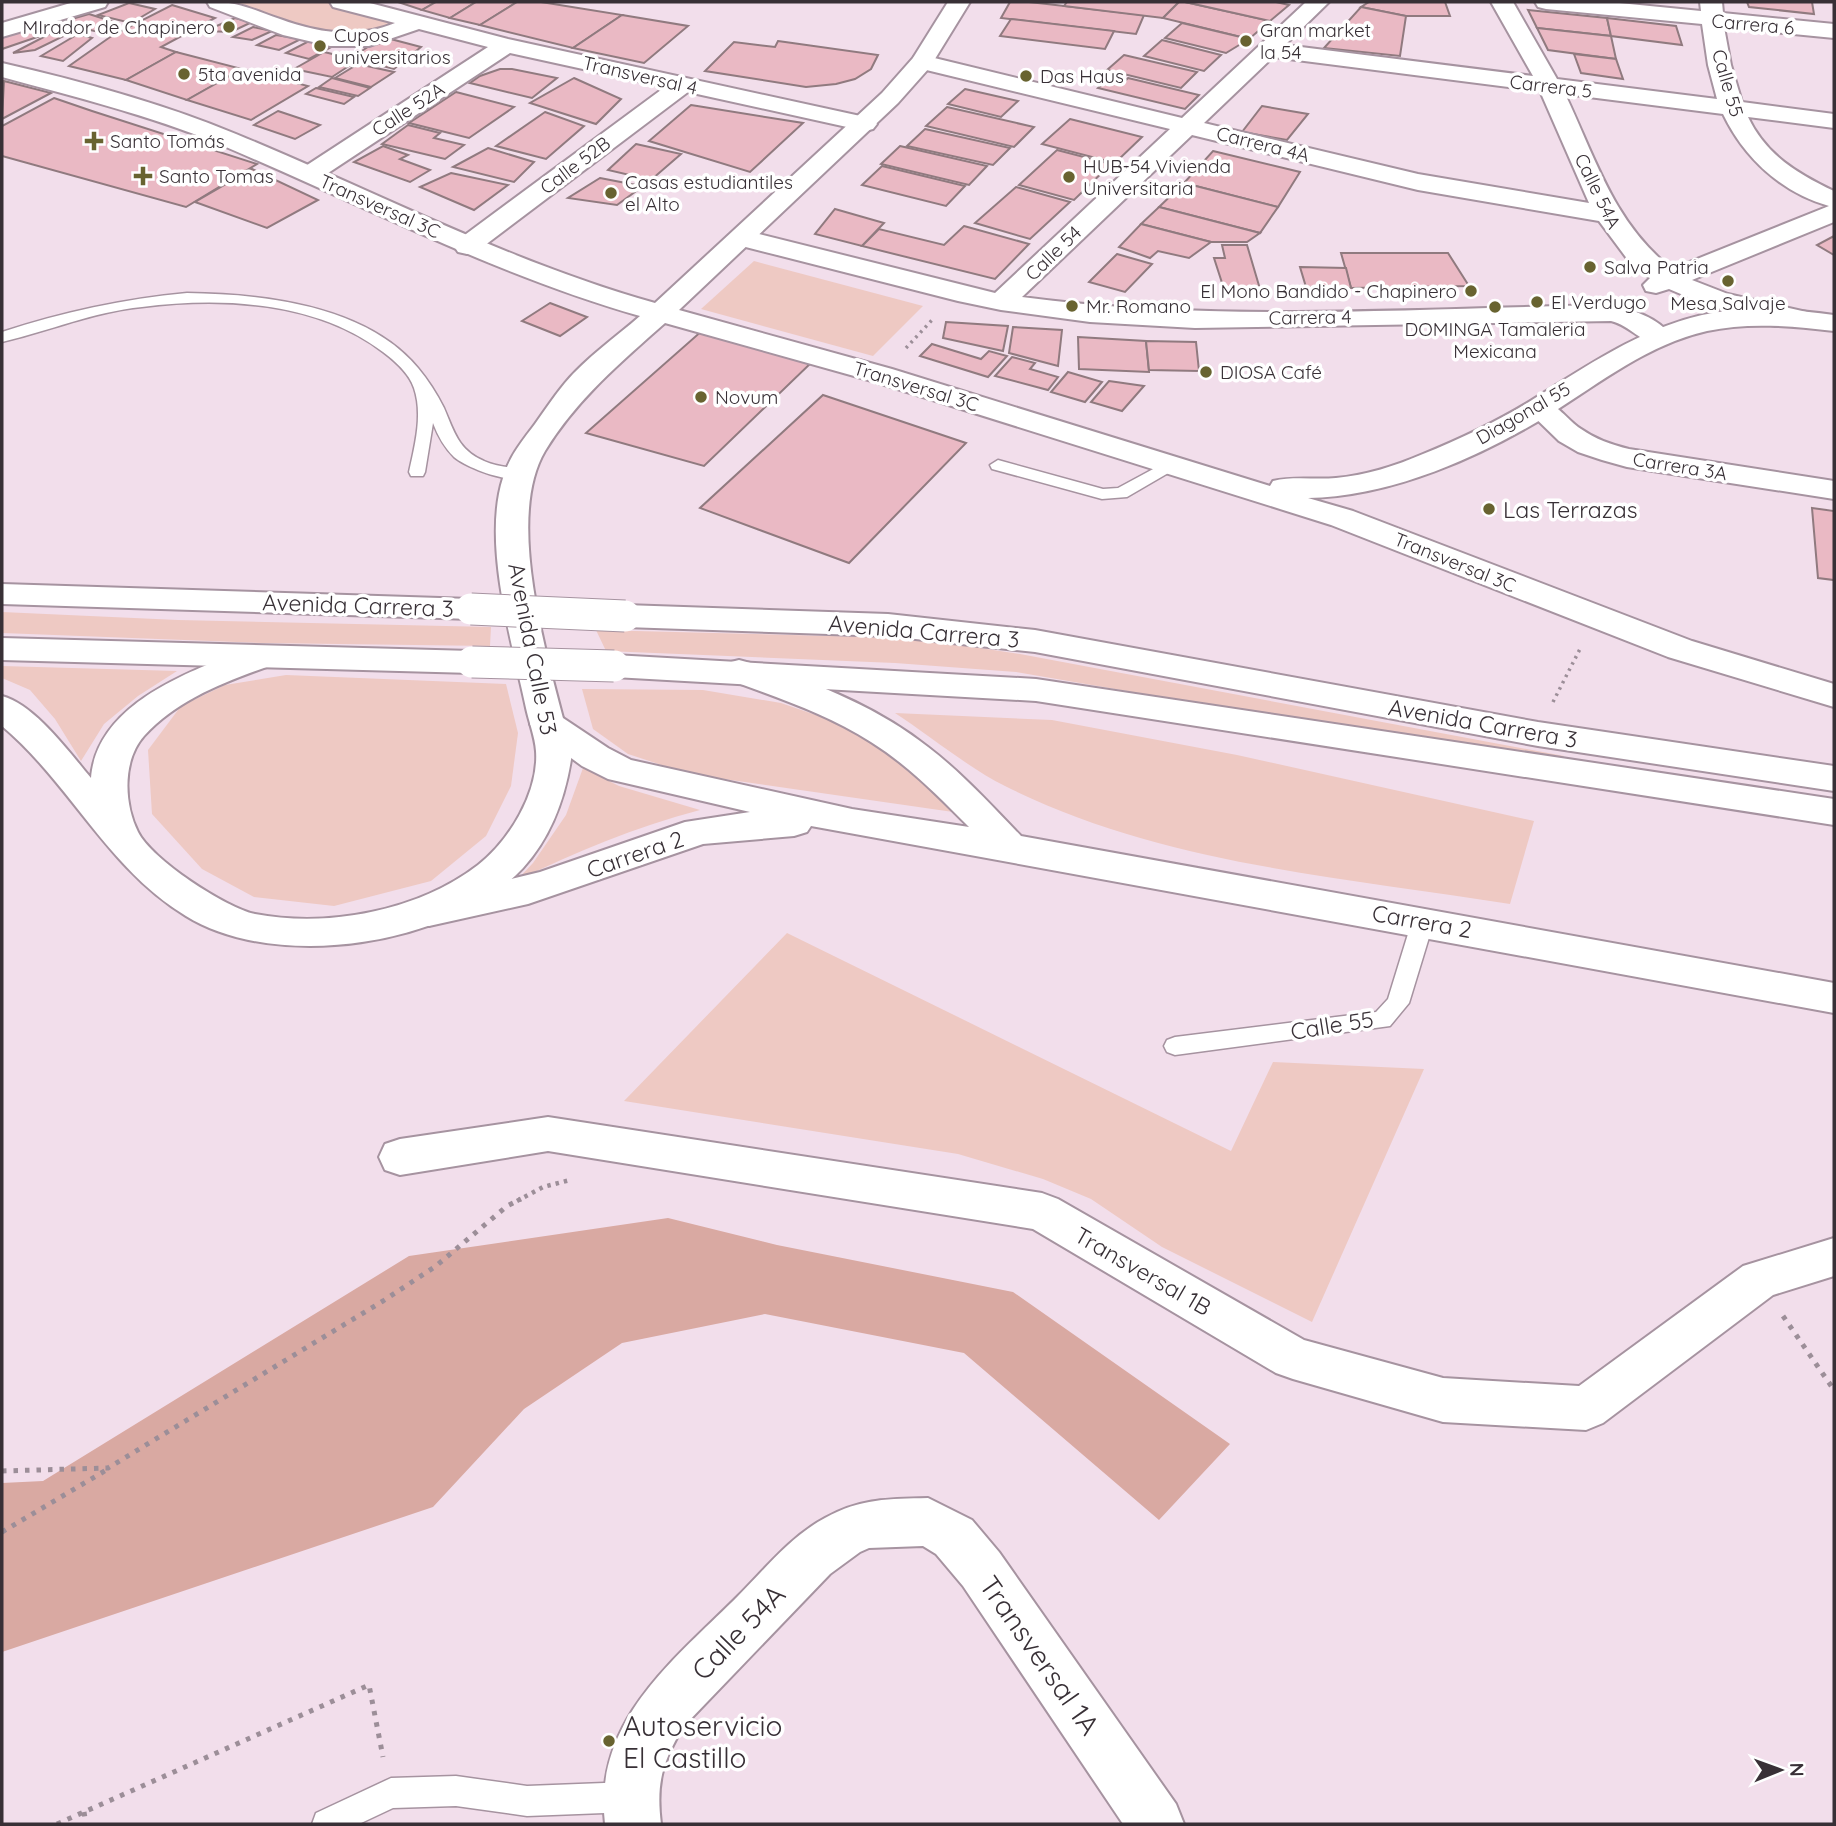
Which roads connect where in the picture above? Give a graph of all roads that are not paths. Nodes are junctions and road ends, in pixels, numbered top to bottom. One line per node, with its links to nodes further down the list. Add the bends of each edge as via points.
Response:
1 (97, 2): 10 (street)
2 (218, 2): 9 (street, via 281,29 328,38 370,39)
3 (341, 2): 9 (street, Transversal 4)
4 (959, 2): 14 (street, Avenida Calle 53)
5 (1318, 2): 13 (street, Calle 54)
6 (1502, 2): 17 (street, Calle 54A)
7 (1546, 2): 8 (street, Carrera 6)
8 (1711, 11): 11 (street, Carrera 6); 18 (street, Calle 55)
9 (415, 23): 12 (street, Transversal 4)
10 (2, 30)
11 (1834, 31)
12 (506, 45): 16 (street, Transversal 4); 22 (street, Calle 52A)
13 (1268, 50): 17 (street, Carrera 5); 21 (street, Calle 54)
14 (922, 62): 20 (street, Avenida Calle 53); 21 (street, Carrera 4A)
15 (2, 70): 22 (street, Transversal 3C, via 156,112)
16 (683, 85): 20 (street, Transversal 4); 27 (street, Calle 52B)
17 (1550, 86): 18 (street, Carrera 5); 25 (street, Calle 54A)
18 (1733, 108): 19 (street, Carrera 5); 23 (street, Calle 55, via 1748,139 1767,161)
19 (1834, 121)
20 (865, 124): 26 (street, Avenida Calle 53)
21 (1187, 125): 25 (street, Carrera 4A, via 1418,182); 29 (street, Calle 54)
22 (310, 174): 27 (street, Transversal 3C)
23 (1834, 200)
24 (1834, 213): 28 (street)
25 (1606, 214): 28 (street, Calle 54A, via 1639,257)
26 (743, 238): 29 (street, Carrera 4); 31 (street, Avenida Calle 53)
27 (467, 246): 31 (street, Transversal 3C)
28 (1671, 279): 30 (street, via 1630,296); 32 (street, Calle 54A, via 1712,298)
29 (1001, 302): 30 (street, Carrera 4, via 1090,314 1195,320)
30 (1567, 312): 35 (street, Carrera 4, via 1629,317)
31 (660, 314): 39 (street, Transversal 3C, via 882,375); 41 (street, Avenida Calle 53, via 577,387 548,423)
32 (1801, 318): 33 (street); 35 (street, Diagonal 55, via 1723,320)
33 (1834, 323)
34 (2, 337): 36 (lane, via 93,310 150,300 274,302 343,321 382,343)
35 (1658, 337): 37 (street, Diagonal 55, via 1606,364)
36 (422, 386): 40 (lane, via 426,426); 41 (lane, via 460,455)
37 (1540, 408): 42 (street, Diagonal 55, via 1429,464 1372,483 1304,489); 43 (street, Carrera 3A, via 1563,432 1601,451)
38 (998, 465): 39 (lane, via 1102,494 1121,494)
39 (1174, 465): 42 (street, Transversal 3C)
40 (417, 472)
41 (519, 474): 50 (street, Avenida Calle 53, via 511,517 518,593)
42 (1240, 485): 48 (street, Transversal 3C, via 1342,518 1680,649)
43 (1834, 489)
44 (2, 594): 51 (street, Avenida Carrera 3, bridge, via 888,625 1035,641 1538,734)
45 (2, 649): 46 (street, Avenida Carrera 3)
46 (263, 656): 47 (street, Avenida Carrera 3, bridge); 54 (street, via 169,698 139,719 118,745 110,771 112,804)
47 (739, 671): 52 (street, Avenida Carrera 3, via 1036,690); 55 (street, via 817,700 900,744)
48 (1834, 695)
49 (2, 708): 54 (street, Avenida Calle 53, via 30,731)
50 (548, 724): 53 (street, Carrera 2, via 621,770); 56 (street, Avenida Calle 53, via 554,753 551,779 541,814 514,855 473,889)
51 (1834, 779)
52 (1834, 812)
53 (852, 822): 55 (street, Carrera 2); 56 (street, Carrera 2, via 752,824 702,831 559,881)
54 (122, 839): 56 (street, Avenida Calle 53, via 184,895 228,921 312,933 367,928)
55 (1010, 846): 57 (street, Carrera 2)
56 (422, 913)
57 (1423, 921): 58 (street, Carrera 2); 59 (lane, Calle 55, via 1398,1003 1382,1020)
58 (1834, 998)
59 (1175, 1046)
60 (400, 1157): 61 (street, Transversal 1B, via 548,1135 1042,1212 1293,1358 1443,1400 1586,1408 1759,1280)
61 (1834, 1257)
62 (899, 1522): 63 (street, Calle 54A, via 868,1524 842,1535 812,1557 664,1708 641,1748); 65 (street, Transversal 1A, via 928,1521 954,1537 981,1569)
63 (631, 1811): 64 (lane, via 456,1790 391,1793)
64 (327, 1824)
65 (1156, 1824)

